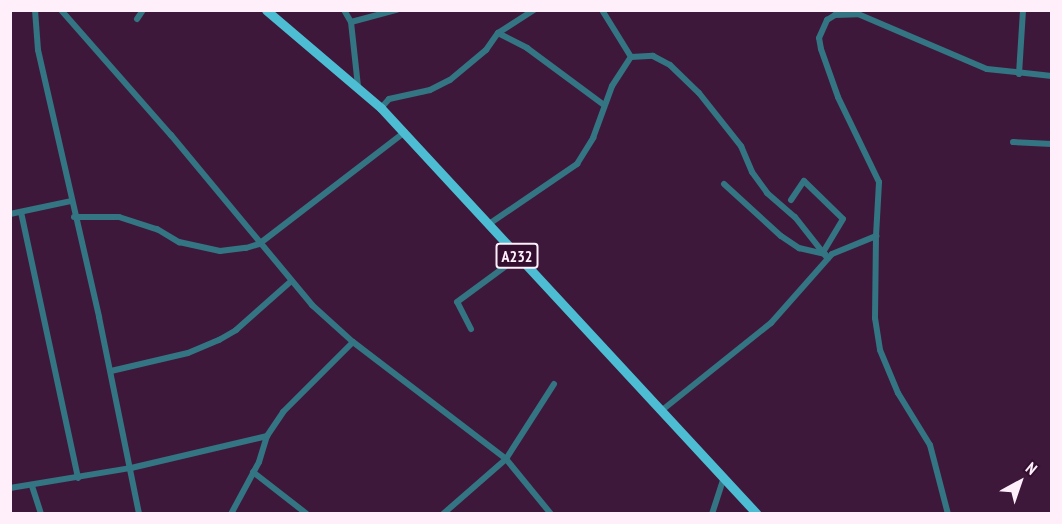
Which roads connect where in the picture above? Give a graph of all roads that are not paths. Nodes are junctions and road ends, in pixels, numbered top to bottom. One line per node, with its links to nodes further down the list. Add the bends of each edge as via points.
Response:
1 (35, 10): 26 (street, via 38,50)
2 (61, 10): 32 (street, via 171,135)
3 (143, 10): 12 (street)
4 (266, 10): 18 (main road, A232)
5 (344, 10): 13 (street)
6 (396, 10): 13 (street)
7 (534, 10): 14 (street)
8 (602, 10): 15 (street)
9 (1023, 10): 16 (street)
10 (858, 12): 11 (street); 16 (street, via 987,69)
11 (835, 13): 31 (street, via 822,30 821,49 838,97 879,182)
12 (137, 20)
13 (351, 22): 18 (street)
14 (498, 33): 19 (street, via 527,48); 20 (street, via 486,50 450,81 389,99)
15 (631, 57): 19 (street); 33 (street, via 653,56 670,65 699,93 741,146 767,193 795,217)
16 (1019, 74): 17 (street)
17 (1052, 76)
18 (358, 86): 20 (main road, A232)
19 (604, 105): 30 (street, via 593,138 577,164)
20 (381, 108): 21 (main road, A232)
21 (405, 132): 30 (main road, A232); 32 (street)
22 (1013, 142): 23 (street)
23 (1052, 144)
24 (724, 184): 33 (street, via 781,236 800,248)
25 (790, 200): 33 (street, via 804,181 843,219)
26 (71, 201): 27 (street); 29 (street)
27 (21, 212): 28 (street); 45 (street)
28 (10, 214)
29 (74, 217): 32 (street, via 119,217 157,229 179,242 220,251); 38 (street)
30 (489, 224): 34 (main road, A232)
31 (876, 236): 33 (street); 57 (street, via 874,318 880,350 898,393 930,445)
32 (259, 244): 35 (street)
33 (825, 255): 40 (street, via 771,324)
34 (518, 257): 36 (street, via 457,302); 40 (main road, A232)
35 (290, 282): 37 (street); 38 (street, via 236,330 219,340)
36 (471, 329)
37 (353, 342): 41 (street, via 294,399); 42 (street)
38 (111, 371): 43 (street)
39 (554, 384): 42 (street)
40 (661, 411): 46 (main road, A232)
41 (267, 436): 43 (street); 44 (street)
42 (506, 459): 53 (street); 54 (street)
43 (131, 468): 45 (street); 50 (street)
44 (253, 472): 51 (street); 52 (street)
45 (78, 478): 47 (street)
46 (724, 478): 55 (street); 56 (main road, A232)
47 (32, 486): 48 (street); 49 (street)
48 (10, 488)
49 (41, 513)
50 (139, 513)
51 (231, 513)
52 (307, 513)
53 (443, 513)
54 (551, 513)
55 (712, 513)
56 (757, 513)
57 (948, 513)

